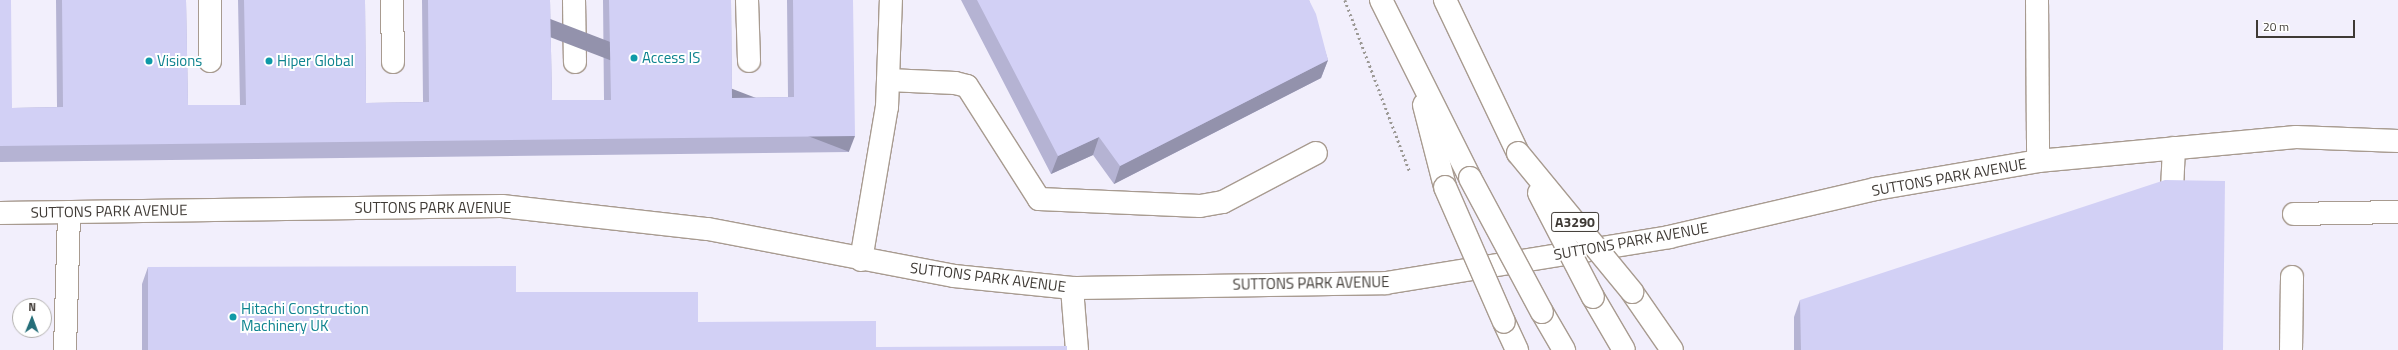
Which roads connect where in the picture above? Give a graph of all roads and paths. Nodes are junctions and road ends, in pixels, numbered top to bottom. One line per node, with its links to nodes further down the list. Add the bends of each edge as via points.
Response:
1 (210, 0): 11 (street)
2 (392, 0): 13 (street)
3 (574, 0): 14 (street)
4 (747, 0): 12 (street)
5 (891, 0): 15 (street)
6 (1345, 0): 21 (path)
7 (1381, 0): 10 (street)
8 (1445, 0): 19 (street, A3290)
9 (2037, 0): 20 (street)
10 (1412, 60): 32 (street, bridge, via 1445,188); 33 (street, bridge, via 1470,178)
11 (210, 61)
12 (749, 61)
13 (394, 62)
14 (575, 62)
15 (888, 80): 18 (street, via 955,83 966,86 1039,199 1200,206 1223,202); 27 (street, via 887,107)
16 (2398, 141): 17 (street, SUTTONS PARK AVENUE, via 2296,137)
17 (2174, 148): 20 (street, SUTTONS PARK AVENUE); 26 (street, via 2177,230 2181,222 2158,219)
18 (1316, 153)
19 (1518, 153): 34 (street, A3290, bridge, via 1593,297); 35 (street, A3290, bridge, via 1632,292)
20 (2038, 161): 29 (street, SUTTONS PARK AVENUE, via 1876,189 1669,236 1386,283)
21 (1411, 176)
22 (69, 212): 24 (street, SUTTONS PARK AVENUE); 27 (street, SUTTONS PARK AVENUE, via 502,206 708,228); 30 (street)
23 (2398, 212): 25 (street)
24 (0, 213)
25 (2294, 214)
26 (2150, 222)
27 (861, 260): 29 (street, SUTTONS PARK AVENUE, via 954,276)
28 (2292, 277): 36 (street)
29 (1072, 288): 31 (street)
30 (65, 350)
31 (1077, 350)
32 (1517, 350)
33 (1564, 350)
34 (1624, 350)
35 (1672, 350)
36 (2291, 350)

